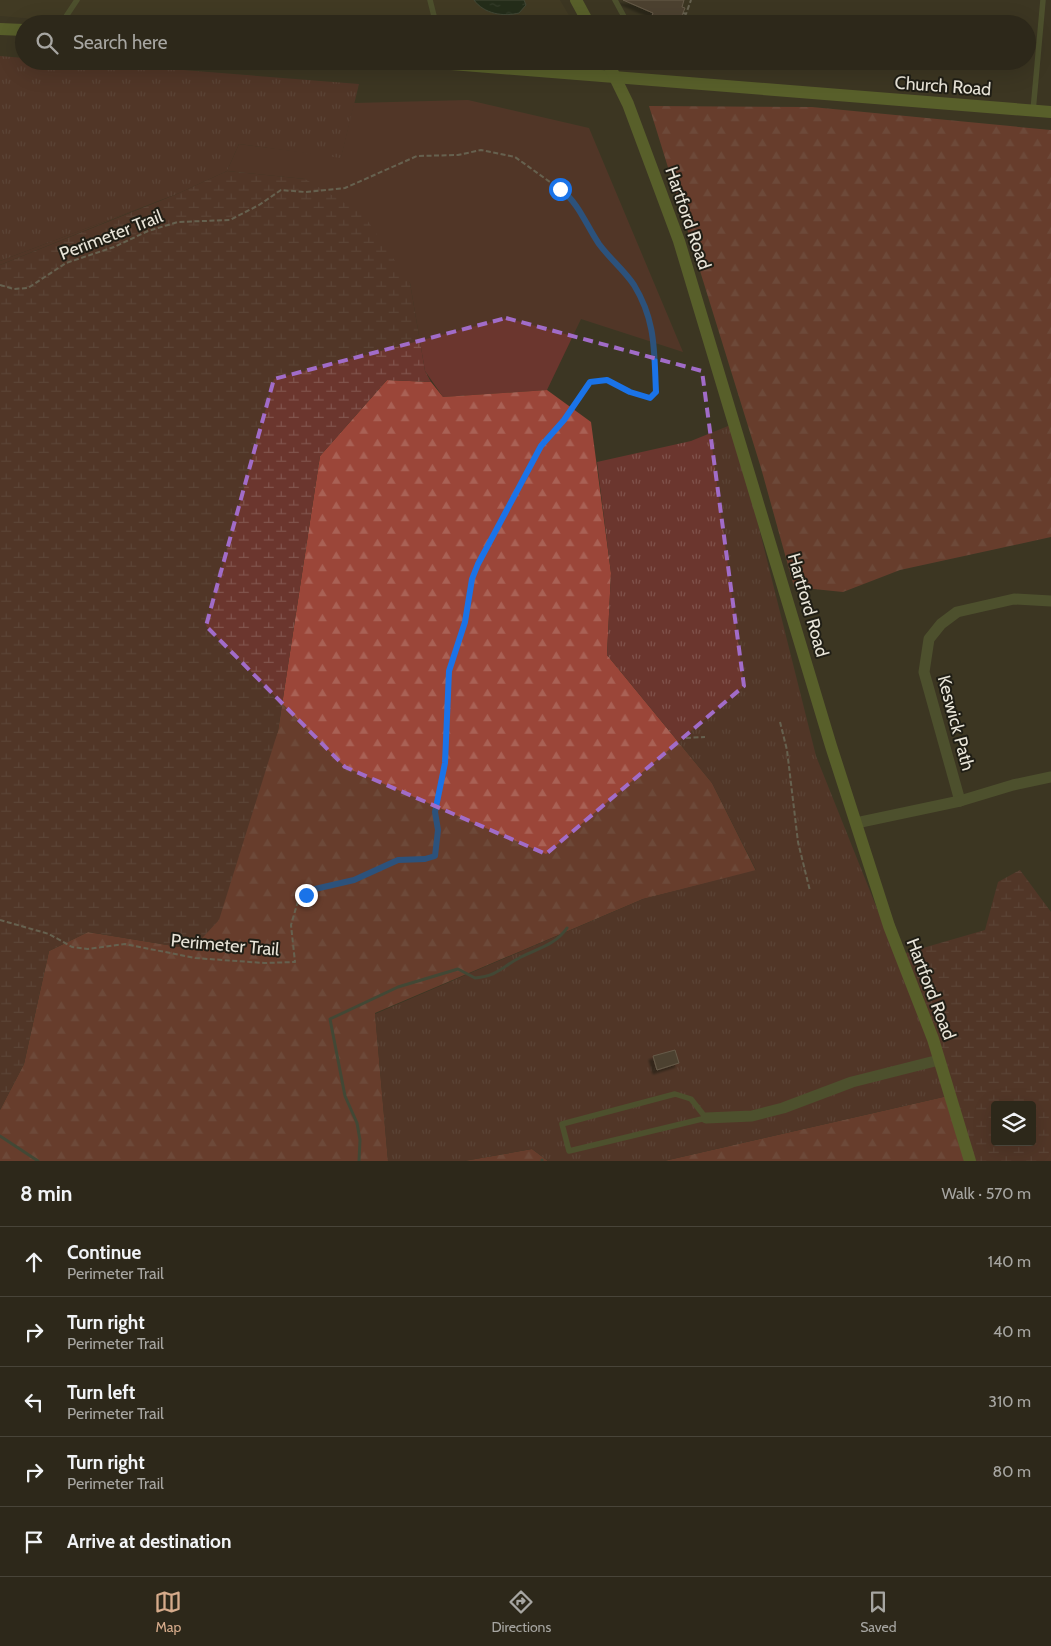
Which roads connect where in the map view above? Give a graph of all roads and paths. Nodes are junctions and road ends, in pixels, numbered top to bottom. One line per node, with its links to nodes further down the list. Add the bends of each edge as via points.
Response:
1 (77, 0): 8 (lane)
2 (430, 0): 9 (lane)
3 (576, 0): 10 (street)
4 (615, 0): 11 (lane)
5 (691, 0): 7 (path, via 686,14)
6 (1043, 0): 17 (lane)
7 (683, 13)
8 (68, 15)
9 (434, 15)
10 (584, 15)
11 (623, 15)
12 (0, 28): 13 (street)
13 (15, 29)
14 (531, 70): 16 (street, Church Road)
15 (611, 70): 16 (street, Hartford Road)
16 (614, 77): 17 (street, Church Road); 26 (street, Hartford Road, via 641,138 679,241)
17 (1033, 111): 18 (street, Church Road)
18 (1051, 112)
19 (0, 285): 28 (path, Perimeter Trail, via 28,288 66,263 178,222 230,220 281,190 305,192 345,188 417,156 458,155 482,150 515,157 571,197 600,245 633,284 649,314 656,392 650,398 607,380 590,382 541,446 478,564 472,579 465,622 449,671 445,763 435,812 438,830 435,856 398,860 354,880 315,889 298,902 291,925 295,962 195,958 125,944 88,949 72,947 49,934)
20 (1051, 601): 25 (street, Keswick Path, via 1014,599 958,612 940,624 929,639 924,672)
21 (780, 722): 27 (path, via 787,750 798,842)
22 (705, 737): 23 (path)
23 (686, 738)
24 (1051, 777): 25 (street)
25 (960, 801): 26 (street)
26 (856, 823): 29 (street, Hartford Road, via 889,926)
27 (810, 891)
28 (0, 920)
29 (939, 1060): 30 (street, via 852,1082 752,1116); 31 (street, Hartford Road)
30 (706, 1118): 30 (lane, via 691,1098 675,1094 562,1124 569,1151)
31 (970, 1161)

